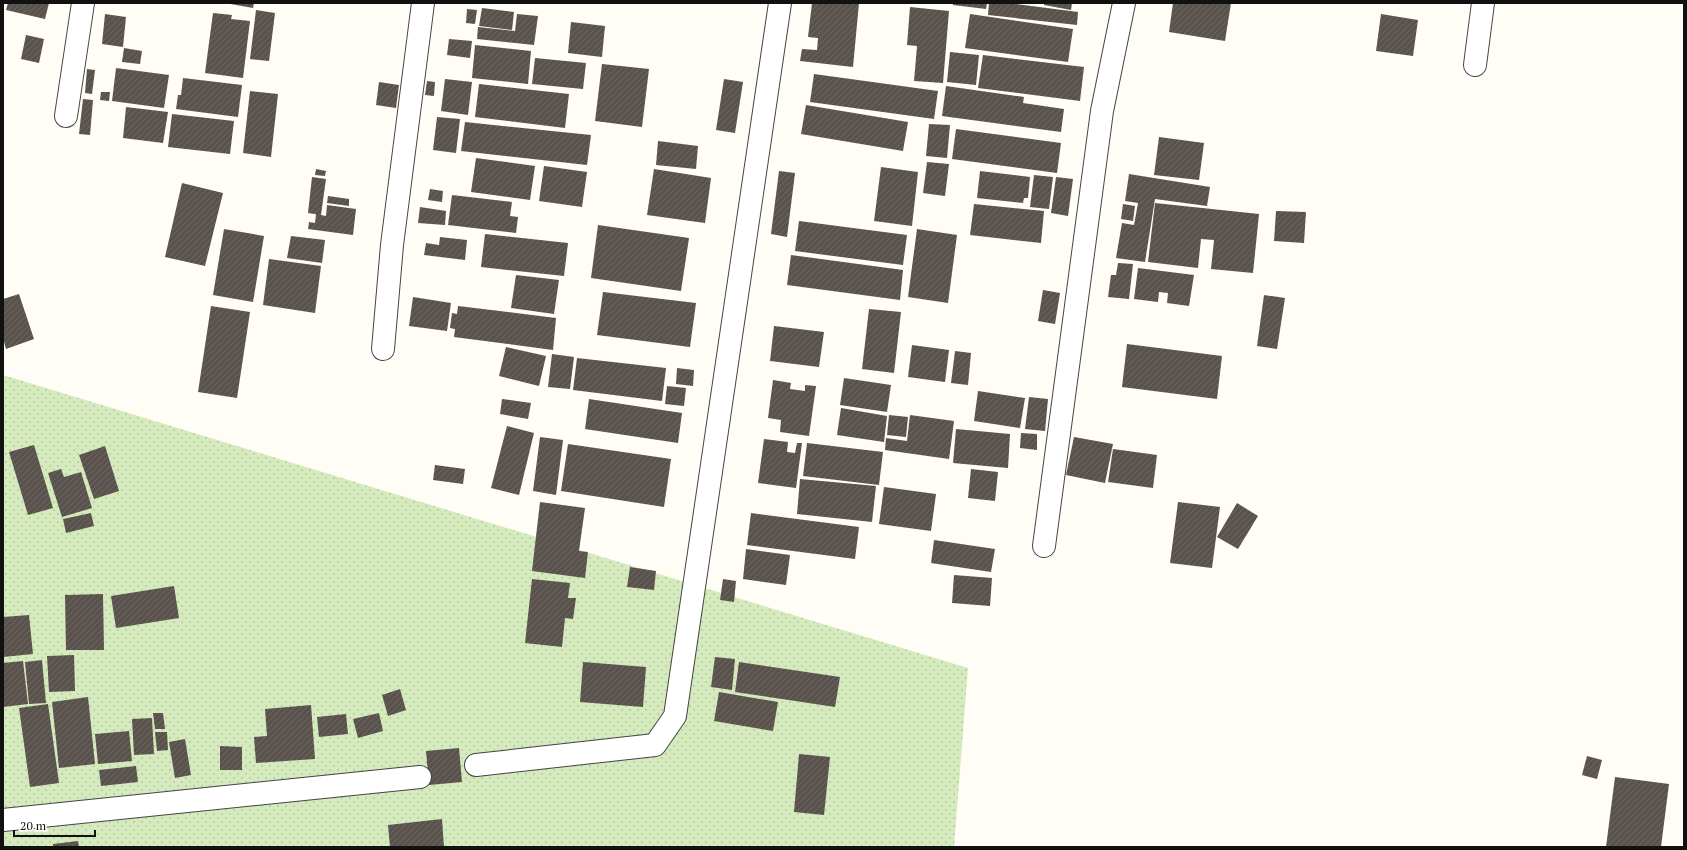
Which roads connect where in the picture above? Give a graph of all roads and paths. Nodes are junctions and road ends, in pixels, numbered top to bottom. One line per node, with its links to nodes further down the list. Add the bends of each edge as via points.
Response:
1 (83, 3): 7 (street)
2 (423, 3): 8 (street, via 392,246)
3 (780, 3): 10 (street, via 675,716 655,745)
4 (1124, 3): 9 (street, via 1101,118)
5 (1484, 3): 6 (street)
6 (1475, 65)
7 (66, 116)
8 (384, 350)
9 (1044, 546)
10 (476, 765)
11 (420, 777): 12 (street)
12 (3, 820)

